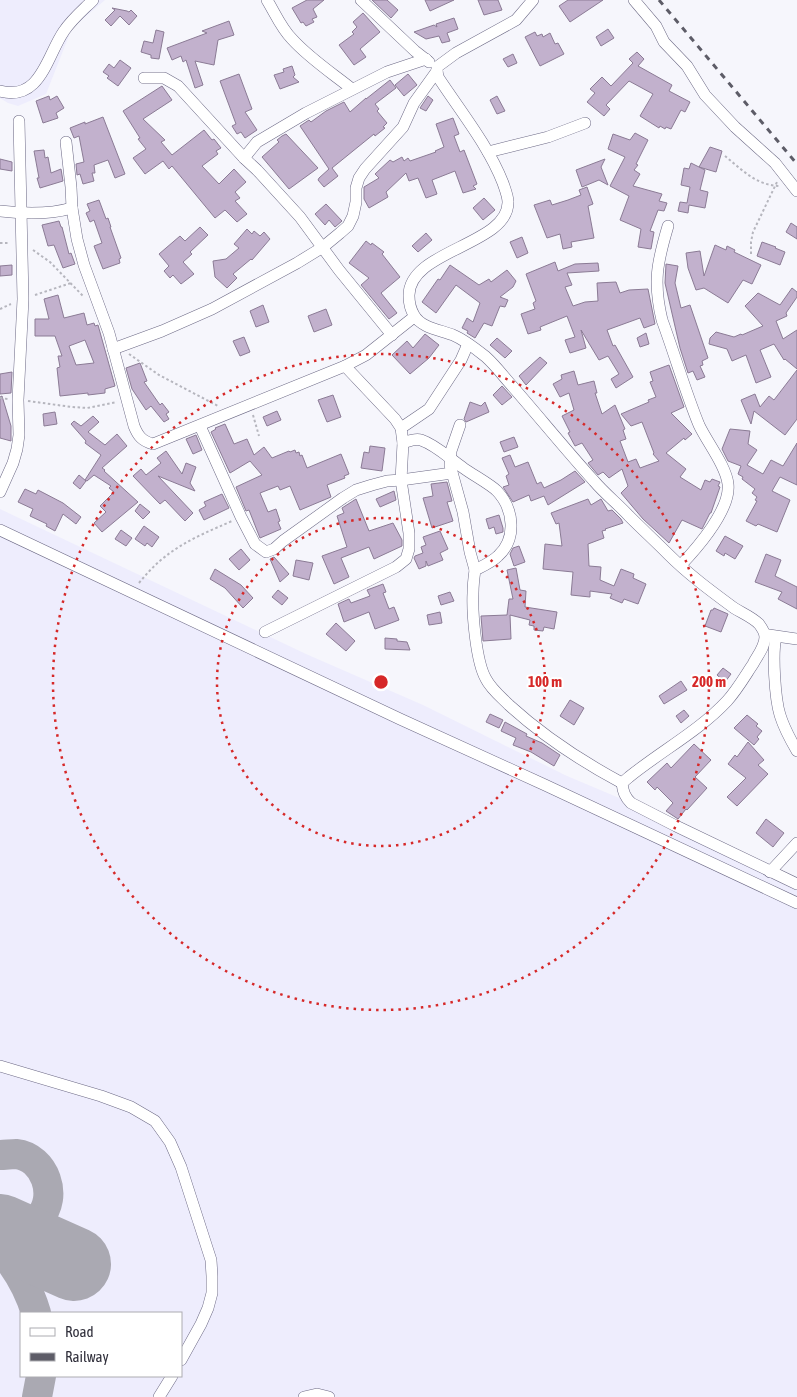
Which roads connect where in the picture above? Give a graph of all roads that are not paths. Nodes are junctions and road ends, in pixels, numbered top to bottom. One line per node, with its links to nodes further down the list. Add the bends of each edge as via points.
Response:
1 (93, 0): 10 (street, via 64,31 36,82 20,91)
2 (267, 0): 9 (street, via 292,39)
3 (361, 0): 6 (street)
4 (533, 0): 7 (street, via 516,20 456,52)
5 (634, 0): 16 (street, via 705,95 747,139 766,153)
6 (426, 60): 7 (street); 9 (street, via 387,72)
7 (437, 69): 14 (street, via 438,77); 21 (street, via 414,103 404,127 359,178 353,216 348,226)
8 (144, 78): 15 (street, via 164,78 178,86)
9 (352, 90): 15 (street, via 257,142)
10 (0, 91)
11 (19, 122): 19 (street)
12 (585, 123): 14 (street, via 548,137)
13 (66, 142): 17 (street)
14 (488, 152): 22 (street, via 508,201 507,214 496,226 436,259 418,274 409,288)
15 (244, 158): 21 (street, via 300,216)
16 (796, 189)
17 (72, 208): 19 (street, via 59,212); 25 (street, via 84,265)
18 (0, 211): 19 (street)
19 (21, 213): 34 (street, via 23,299 19,435 17,449)
20 (668, 226): 36 (street, via 657,272 656,288 662,320 700,428 724,470 728,484 721,511 701,543)
21 (323, 247): 23 (street); 25 (street, via 212,309)
22 (414, 317): 23 (street); 24 (street)
23 (392, 335): 26 (street)
24 (468, 344): 29 (street, via 429,409); 36 (street, via 499,370 605,493)
25 (116, 348): 28 (street, via 126,399 138,436 153,444)
26 (345, 366): 28 (street); 29 (street)
27 (460, 425): 31 (street)
28 (200, 426): 33 (street, via 241,518 256,544 266,552 356,490)
29 (400, 428): 30 (street)
30 (403, 443): 31 (street, via 419,439); 33 (street)
31 (450, 458): 32 (street); 37 (street, via 496,490 511,518 512,528 505,547 496,558)
32 (452, 473): 33 (street); 37 (street)
33 (401, 480): 38 (street, via 409,533 406,559 396,567)
34 (0, 492)
35 (0, 530): 46 (street)
36 (681, 565): 39 (street, via 714,593 755,620)
37 (475, 570): 42 (street, via 472,592 476,644 486,680 540,731 590,766)
38 (265, 632)
39 (770, 635): 40 (street); 41 (street, via 774,644 780,714); 42 (street, via 729,699)
40 (797, 639)
41 (797, 751)
42 (622, 783): 44 (street, via 626,798 631,803)
43 (797, 843): 44 (street)
44 (770, 872): 45 (street)
45 (797, 884)
46 (797, 903)
47 (0, 1066): 48 (street, via 131,1107 155,1121 170,1142 181,1167 212,1276 208,1308)
48 (182, 1358)
49 (171, 1377): 50 (street)
50 (162, 1394)
51 (304, 1397): 52 (street, via 317,1394)
52 (329, 1397)

